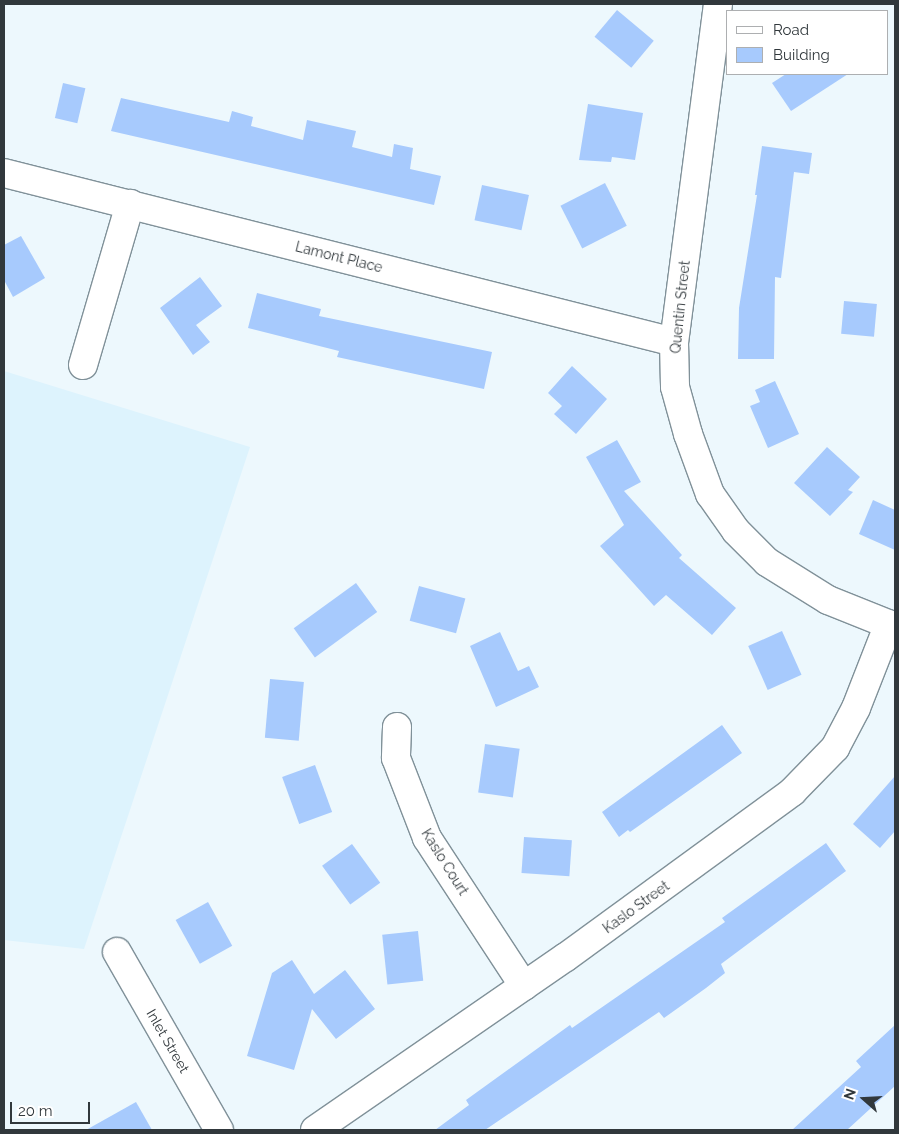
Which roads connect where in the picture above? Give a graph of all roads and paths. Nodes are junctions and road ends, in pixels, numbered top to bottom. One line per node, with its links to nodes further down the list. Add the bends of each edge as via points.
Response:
1 (718, 4): 4 (street, Quentin Street)
2 (4, 173): 3 (street, Lamont Place)
3 (130, 204): 4 (street, Lamont Place); 5 (street)
4 (674, 342): 6 (street, Quentin Street, via 676,387 688,434 710,494 736,531 767,562 789,578 828,600)
5 (83, 366)
6 (892, 626): 9 (street, Kaslo Street, via 856,708 827,758 776,804)
7 (397, 727): 9 (street, Kaslo Court, via 396,758 427,838)
8 (117, 952): 10 (street, Inlet Street)
9 (524, 986): 11 (street, Kaslo Street)
10 (219, 1130)
11 (315, 1130)

